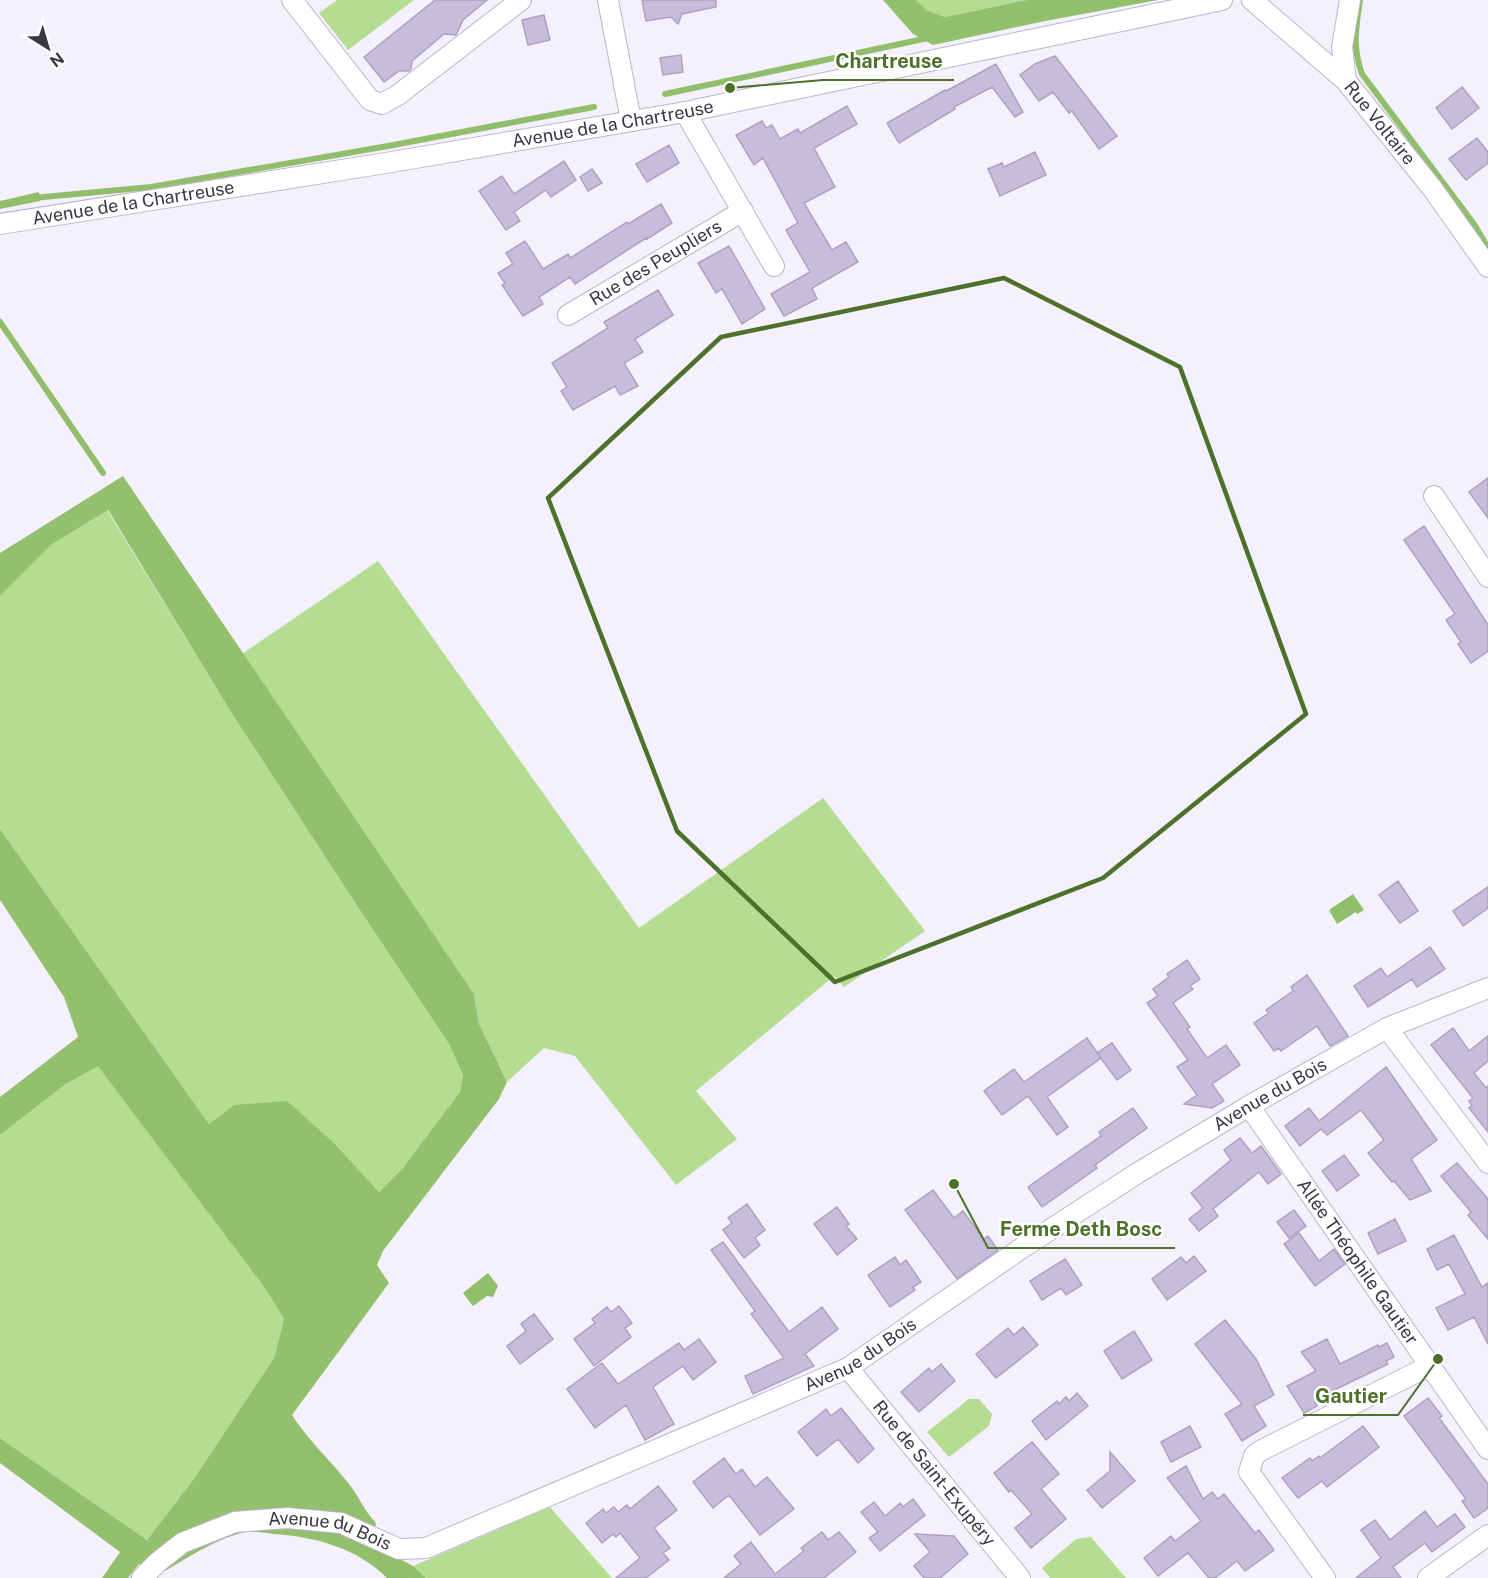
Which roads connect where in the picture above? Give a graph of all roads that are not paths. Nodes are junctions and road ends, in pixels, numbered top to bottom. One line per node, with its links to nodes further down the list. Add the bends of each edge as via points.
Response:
1 (292, 0): 2 (street, via 370,100 382,105)
2 (521, 0)
3 (608, 0): 9 (street)
4 (1222, 0): 8 (street, Avenue de la Chartreuse)
5 (1252, 0): 7 (street, Rue Voltaire)
6 (1350, 0): 7 (street, via 1342,47)
7 (1346, 81): 13 (street, Rue Voltaire, via 1432,188)
8 (685, 112): 9 (street, Avenue de la Chartreuse); 10 (street)
9 (631, 120): 11 (street, Avenue de la Chartreuse)
10 (742, 211): 12 (street); 14 (street, Rue des Peupliers)
11 (0, 224)
12 (774, 266)
13 (1488, 267)
14 (568, 315)
15 (1434, 496): 16 (street)
16 (1488, 577)
17 (1488, 988): 18 (street, Avenue du Bois)
18 (1387, 1028): 19 (street, Avenue du Bois); 20 (street)
19 (1249, 1106): 21 (street, Allée Théophile Gautier); 22 (street, Avenue du Bois, via 1022,1248)
20 (1488, 1163)
21 (1429, 1366): 23 (street, Allée Théophile Gautier); 27 (street, via 1254,1456 1249,1472)
22 (848, 1368): 25 (street, Avenue du Bois, via 426,1548 399,1549 341,1523 287,1518 235,1522 182,1543); 26 (street, Rue de Saint-Exupéry)
23 (1488, 1449)
24 (1488, 1535): 28 (street)
25 (142, 1578)
26 (1020, 1578)
27 (1325, 1578)
28 (1428, 1578)

